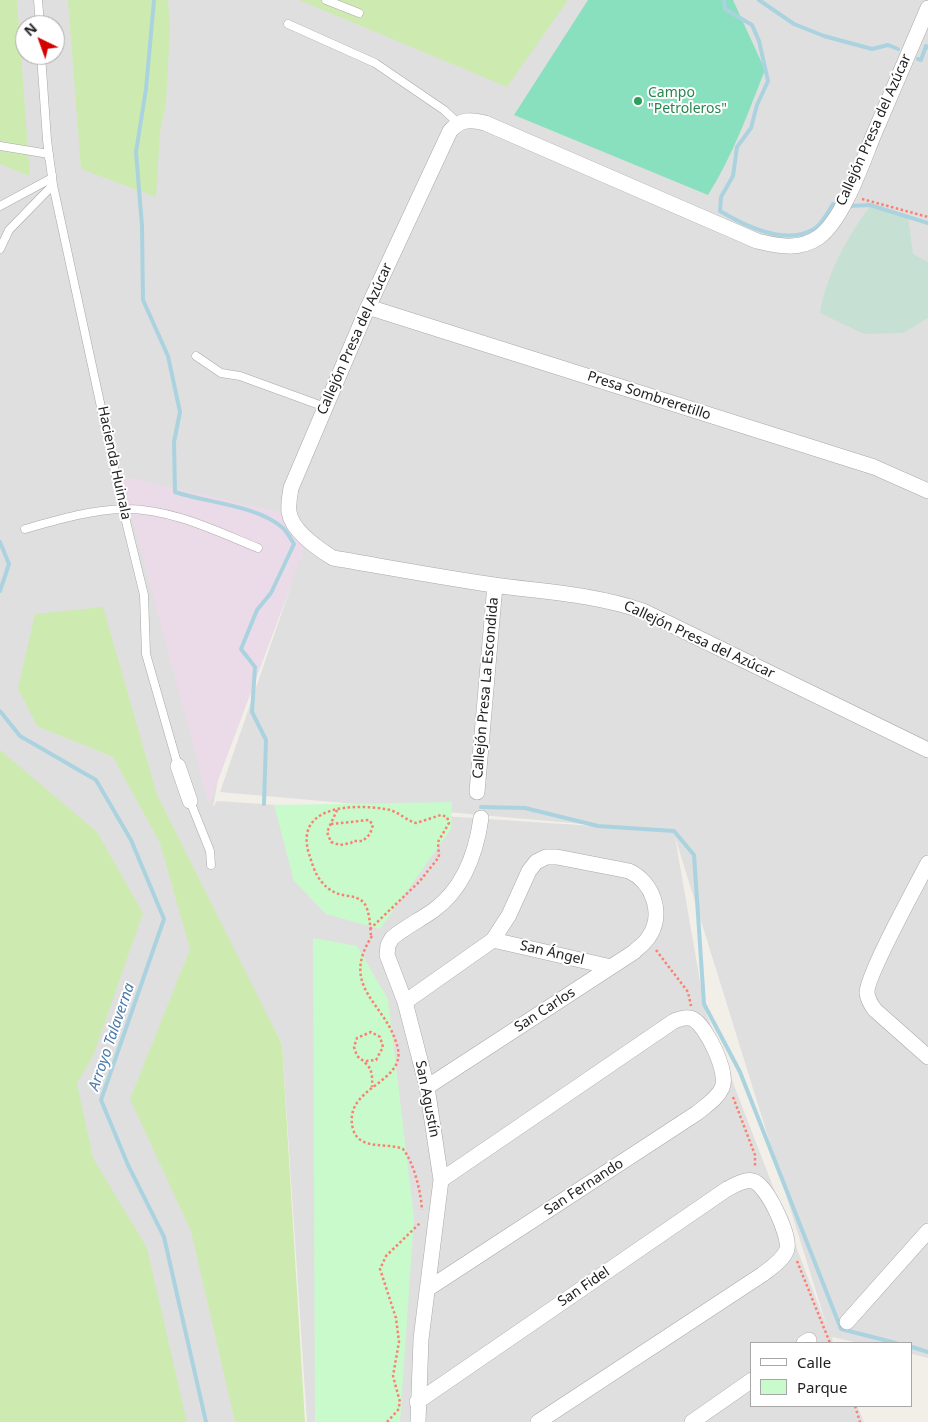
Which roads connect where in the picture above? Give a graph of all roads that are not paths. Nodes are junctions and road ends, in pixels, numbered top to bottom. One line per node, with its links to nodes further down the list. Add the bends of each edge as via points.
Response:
1 (38, 0): 5 (lane)
2 (326, 0): 4 (lane)
3 (928, 8): 8 (street, Callejón Presa del Azúcar, via 848,195 830,226 820,236 803,244 784,247 757,241 485,123 468,120)
4 (359, 13)
5 (39, 15)
6 (288, 24): 8 (lane, via 375,62)
7 (43, 65): 10 (lane)
8 (458, 123): 14 (street, Callejón Presa del Azúcar, via 450,131)
9 (0, 146): 10 (lane)
10 (49, 154): 11 (lane, Hacienda Huinala)
11 (53, 182): 12 (lane); 13 (lane, via 9,230); 18 (lane, Hacienda Huinala)
12 (0, 206)
13 (0, 249)
14 (368, 307): 16 (street, Callejón Presa del Azúcar); 17 (street, Presa Sombreretillo, via 874,467)
15 (196, 356): 16 (lane, via 221,373 240,376)
16 (325, 407): 21 (street, Callejón Presa del Azúcar, via 291,488 289,514 307,539 333,558)
17 (928, 491)
18 (123, 509): 19 (lane, via 66,517); 20 (lane, via 175,516); 23 (lane, Hacienda Huinala, via 144,595 146,654)
19 (25, 529)
20 (258, 548)
21 (495, 585): 22 (street, Callejón Presa del Azúcar, via 566,592 643,611); 24 (street, Callejón Presa La Escondida)
22 (928, 750)
23 (178, 766): 25 (street, Hacienda Huinala)
24 (477, 792)
25 (190, 801): 28 (lane, Hacienda Huinala, via 210,850)
26 (481, 818): 31 (street, San Agustín, via 469,868 453,892 435,909 392,938 388,945 387,955)
27 (928, 863): 32 (street, via 875,968 867,993 875,1010)
28 (211, 865)
29 (493, 940): 30 (street, San Ángel); 30 (street, San Carlos, via 536,862 556,857 629,871 649,887 656,909 654,924 648,938); 31 (street)
30 (611, 967): 33 (street, San Carlos)
31 (405, 1002): 33 (street, San Agustín)
32 (928, 1057)
33 (427, 1087): 34 (street, San Agustín)
34 (440, 1180): 36 (street, San Agustín); 36 (street, San Fernando, via 664,1027 683,1018 691,1018 699,1024 720,1061 724,1074 722,1088 713,1100)
35 (928, 1231): 37 (street)
36 (429, 1288): 39 (street, San Agustín, via 421,1339)
37 (847, 1322)
38 (750, 1381): 42 (street)
39 (417, 1402): 40 (street, San Agustín); 41 (street, San Fidel, via 727,1189 744,1181 754,1181 762,1187 786,1230 787,1246 764,1274)
40 (418, 1422)
41 (538, 1422)
42 (692, 1422)

